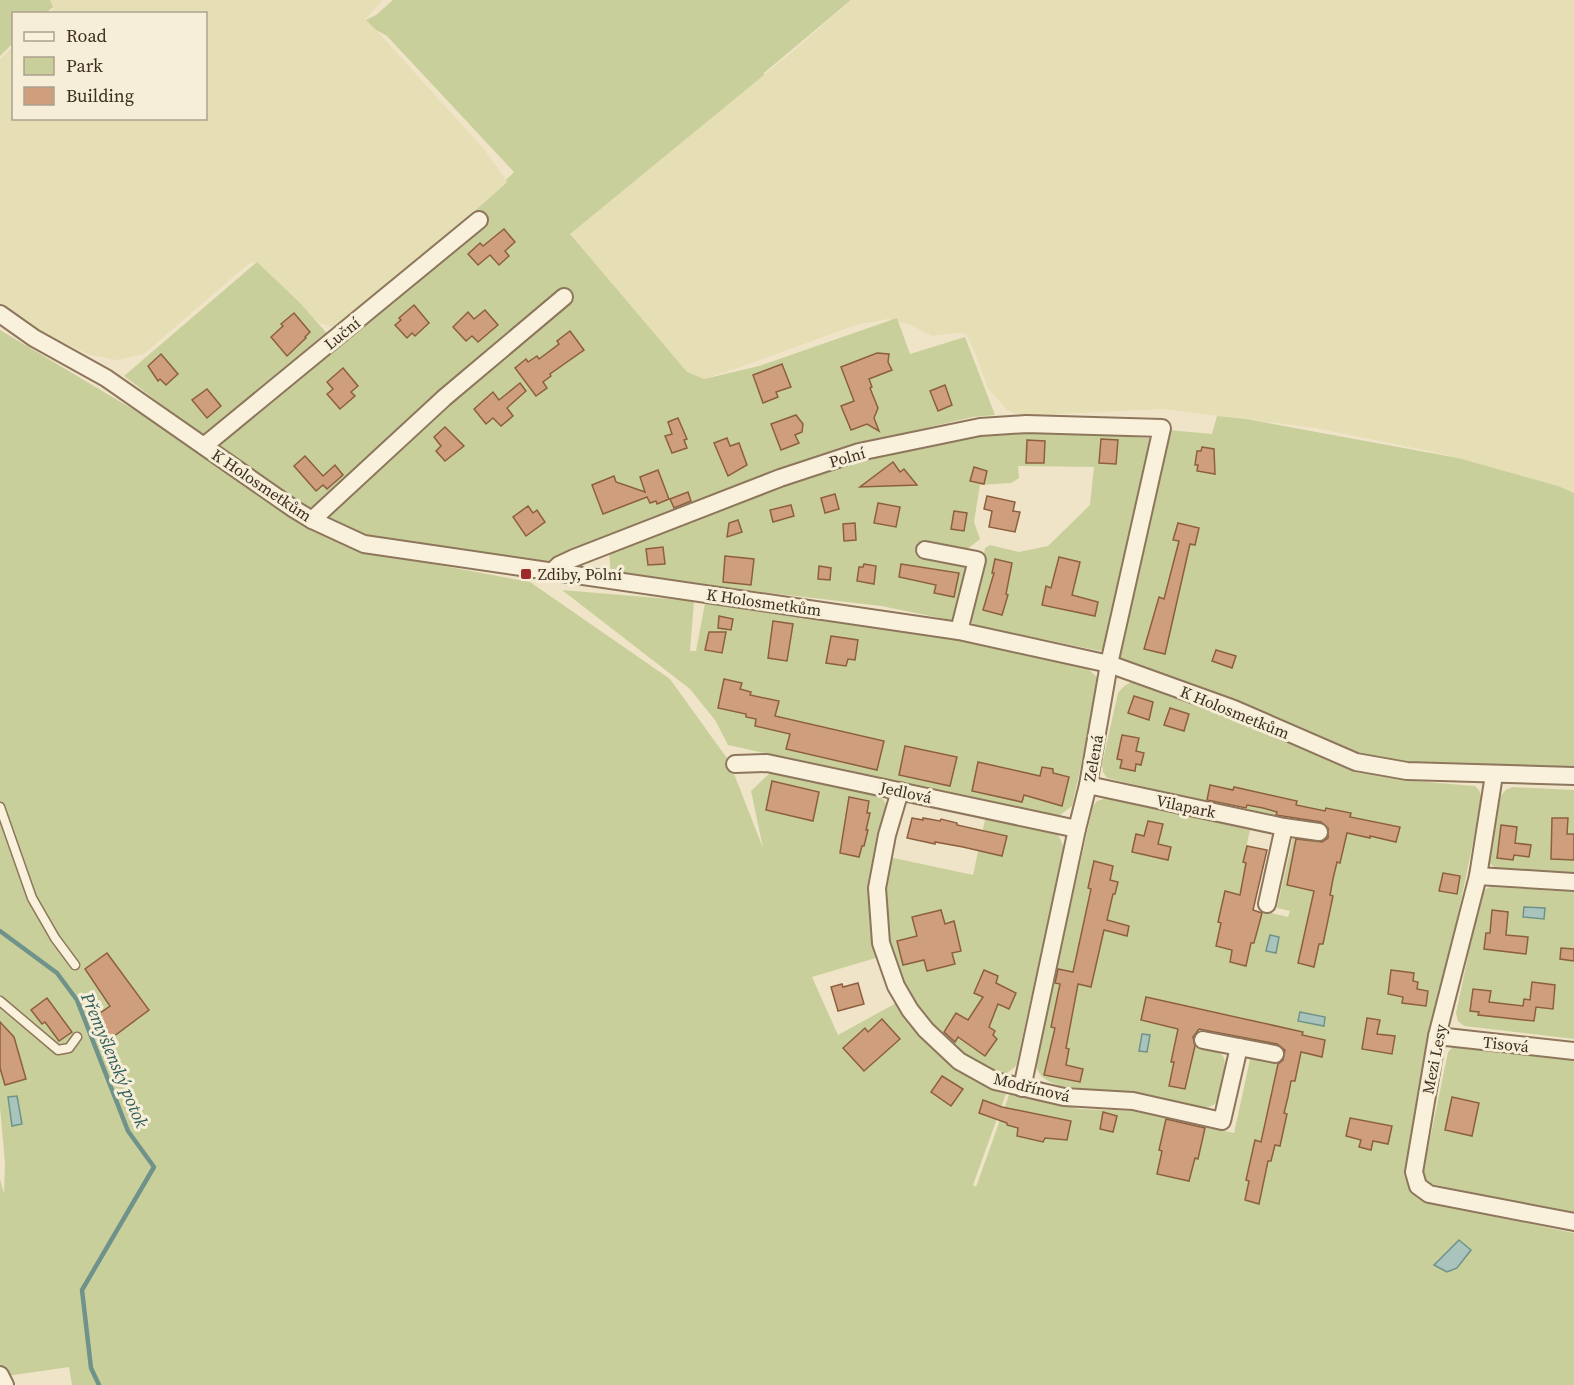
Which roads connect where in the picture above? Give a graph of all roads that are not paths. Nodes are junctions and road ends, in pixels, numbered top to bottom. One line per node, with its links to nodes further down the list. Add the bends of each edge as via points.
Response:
1 (479, 220): 5 (street, Luční)
2 (564, 297): 6 (street, via 444,398)
3 (0, 314): 5 (street, K Holosmetkům, via 106,378)
4 (1162, 428): 8 (street, Polní, via 1026,424 980,427 859,452 780,478 585,554); 10 (street, Zelená)
5 (204, 446): 6 (street, K Holosmetkům)
6 (312, 520): 8 (street, K Holosmetkům, via 373,546)
7 (925, 550): 9 (street, via 977,560)
8 (552, 572): 9 (street, K Holosmetkům)
9 (959, 631): 10 (street, K Holosmetkům)
10 (1109, 663): 12 (street, K Holosmetkům, via 1234,709 1356,762 1407,771); 14 (street, Zelená)
11 (735, 764): 15 (street, Jedlová, via 767,763)
12 (1494, 775): 13 (street, K Holosmetkům); 20 (street, Mezi Lesy)
13 (1574, 776)
14 (1088, 785): 17 (street, Vilapark); 18 (street, Zelená)
15 (900, 791): 18 (street, Jedlová); 31 (street, Modřínová, via 877,888 881,943 896,986 915,1017 959,1061 995,1081)
16 (0, 807): 23 (lane, via 32,898)
17 (1284, 827): 19 (street, Vilapark); 22 (street)
18 (1077, 829): 31 (street, Zelená)
19 (1319, 832)
20 (1478, 876): 21 (street); 25 (street, Mezi Lesy)
21 (1574, 882)
22 (1267, 904)
23 (75, 965)
24 (0, 1001): 26 (lane, via 58,1050 69,1048)
25 (1437, 1036): 29 (street, Tisová); 32 (street, Mezi Lesy, via 1414,1172 1418,1186 1429,1194)
26 (77, 1037)
27 (1203, 1040): 28 (street)
28 (1239, 1047): 30 (street); 31 (street, Modřínová, via 1222,1121 1133,1101 1064,1097)
29 (1574, 1051)
30 (1275, 1054)
31 (1022, 1088)
32 (1574, 1222)
33 (0, 1375): 34 (street)
34 (6, 1385)

